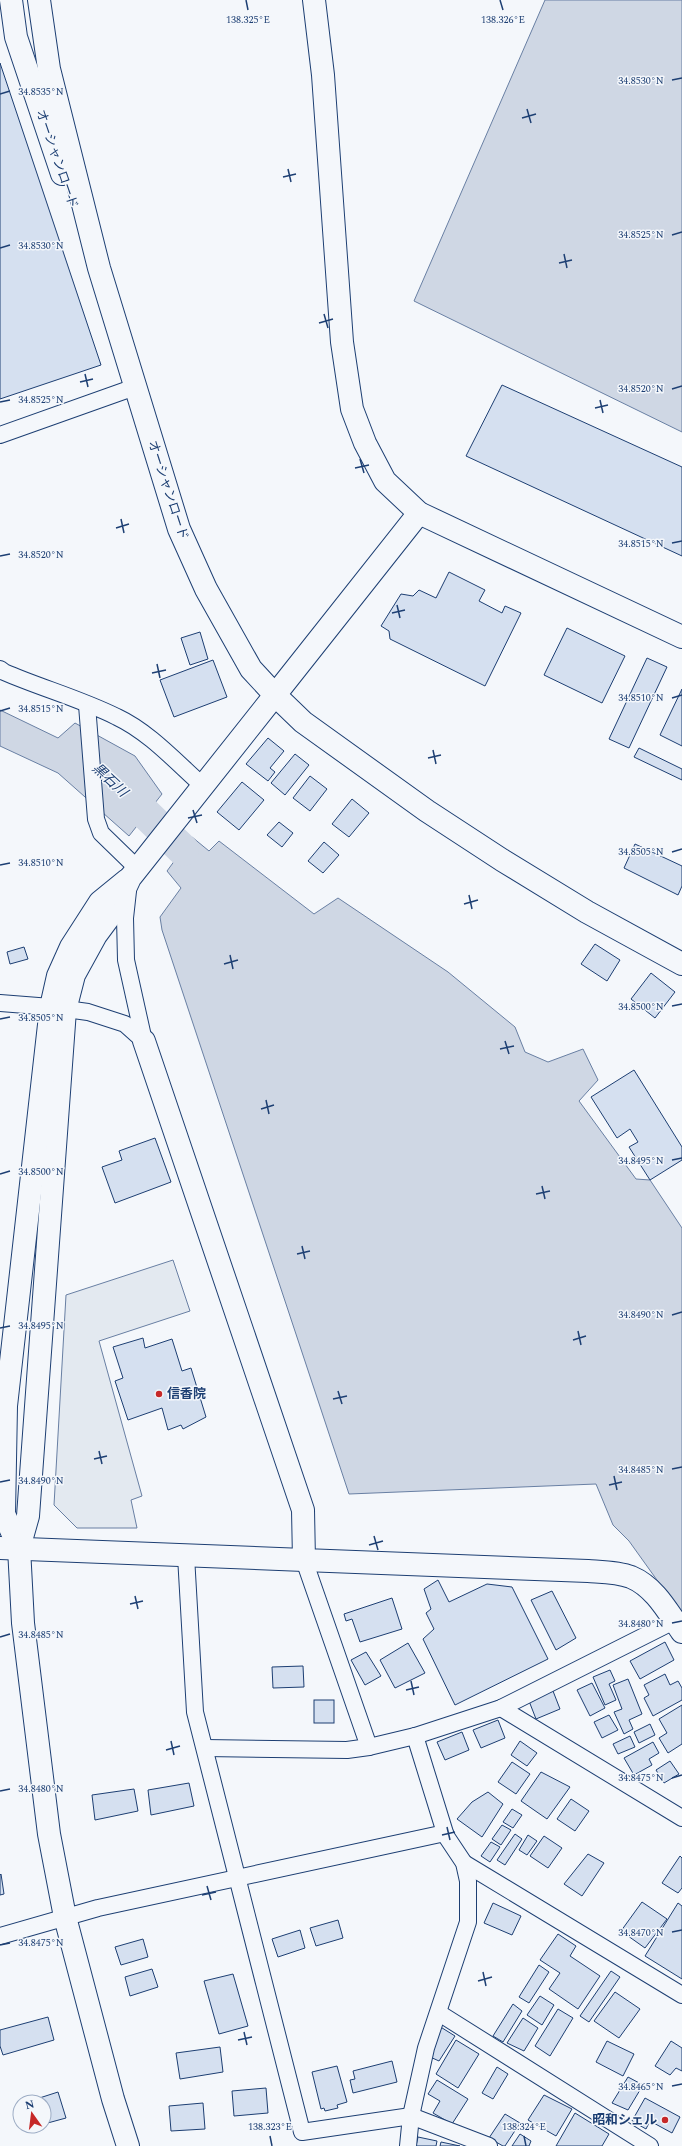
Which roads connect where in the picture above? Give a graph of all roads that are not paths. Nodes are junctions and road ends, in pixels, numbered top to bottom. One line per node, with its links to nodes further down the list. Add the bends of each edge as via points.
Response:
1 (11, 0): 4 (street, オーシャンロード, via 16,37 87,248)
2 (39, 0): 4 (street, オーシャンロード, via 49,69)
3 (314, 0): 7 (street, via 323,75 342,342 352,409 365,443 385,481)
4 (99, 268): 5 (street, オーシャンロード)
5 (135, 387): 6 (street); 10 (street, オーシャンロード, via 179,529 206,589 251,669)
6 (0, 435)
7 (419, 514): 8 (street); 10 (street)
8 (682, 637)
9 (0, 668): 11 (street, via 4,672)
10 (275, 695): 12 (street); 14 (street, オーシャンロード, via 303,722 427,811 587,912)
11 (87, 705): 12 (street, via 118,717 146,736); 13 (street, via 96,819 101,834)
12 (202, 785): 13 (street)
13 (137, 868): 16 (street, via 100,902 71,947 58,976); 17 (street, via 125,918 126,960)
14 (682, 964)
15 (0, 1003): 16 (street)
16 (58, 1008): 17 (street, via 88,1012 125,1024); 18 (street); 19 (street, via 28,1516)
17 (144, 1041): 21 (street, via 303,1510)
18 (3, 1406): 19 (street, via 4,1514)
19 (9, 1548): 20 (street); 31 (street, via 23,1623 49,1834)
20 (186, 1556): 21 (street); 26 (street, via 195,1712)
21 (304, 1560): 22 (street, via 588,1570 618,1574 643,1583 655,1594); 25 (street)
22 (678, 1626): 23 (street)
23 (501, 1708): 24 (street); 27 (street)
24 (415, 1736): 25 (street); 28 (street)
25 (369, 1747): 26 (street, via 347,1750)
26 (205, 1748): 30 (street)
27 (682, 1818)
28 (445, 1832): 29 (street); 30 (street)
29 (464, 1863): 33 (street); 34 (street, via 468,1881 468,1922)
30 (237, 1878): 31 (street); 35 (street, via 302,2132)
31 (65, 1916): 32 (street); 36 (street, via 111,2092)
32 (0, 1936)
33 (682, 1995)
34 (439, 2013): 35 (street, via 426,2048); 39 (street)
35 (411, 2116): 37 (street); 38 (street)
36 (128, 2146)
37 (408, 2146)
38 (489, 2146)
39 (650, 2146)

